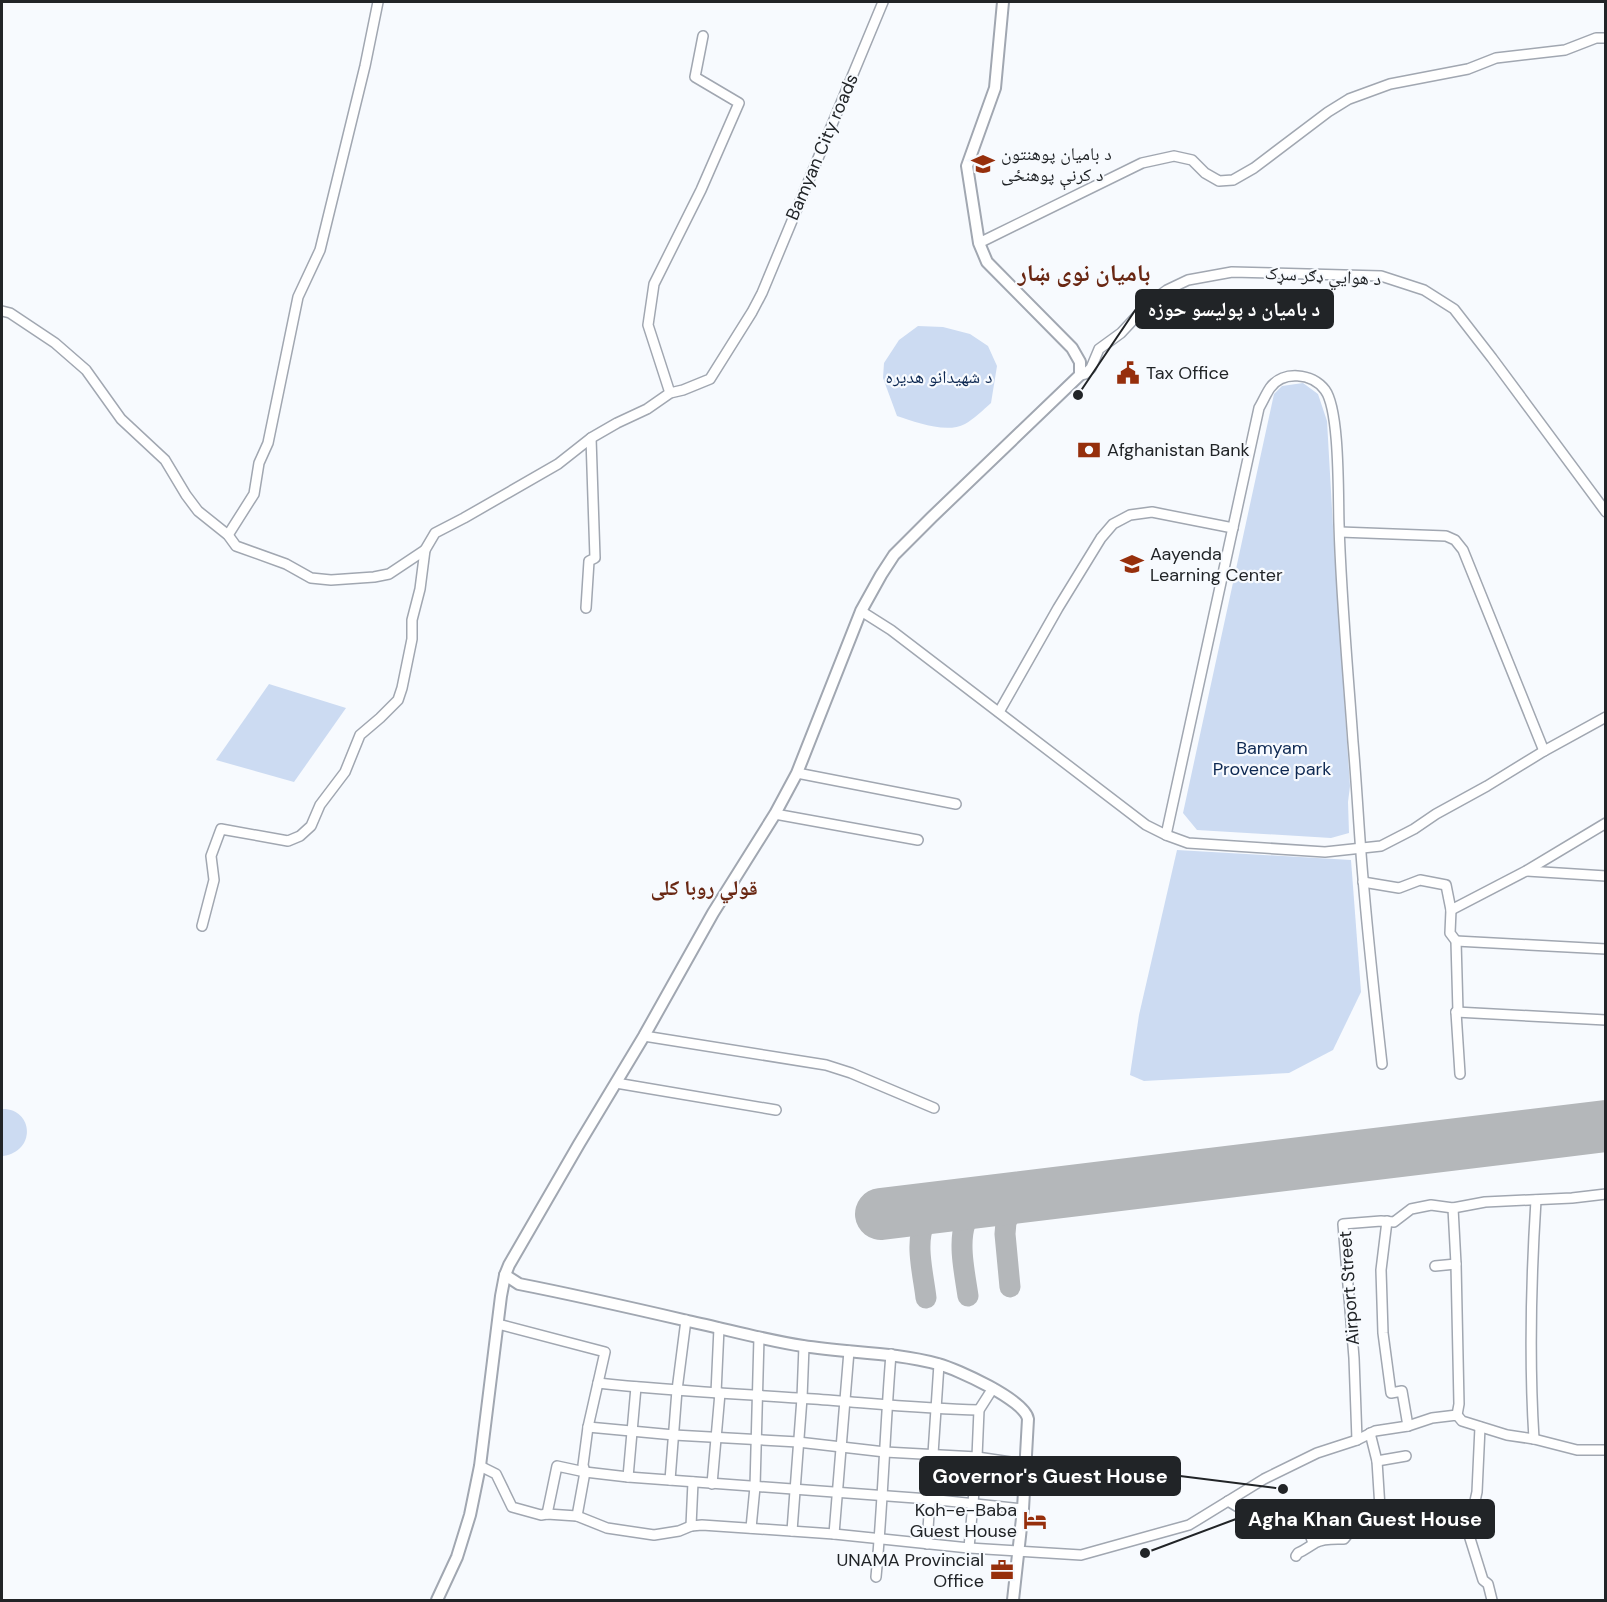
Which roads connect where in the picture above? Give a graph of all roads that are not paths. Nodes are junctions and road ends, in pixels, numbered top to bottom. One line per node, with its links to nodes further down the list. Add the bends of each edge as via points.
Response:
1 (378, 2): 14 (street, via 320,250 298,297 254,494)
2 (883, 2): 9 (street, Bamyan City roads, via 762,293 710,379)
3 (1003, 2): 6 (street, via 995,88 967,166)
4 (703, 36): 9 (street, via 694,77 739,103 654,284 648,325)
5 (1605, 38): 6 (street, via 1565,50 1496,58 1468,69 1390,84 1349,99 1233,180 1219,181 1192,160 1174,156 1142,163)
6 (979, 243): 8 (street, via 987,262 1072,348 1080,362)
7 (2, 311): 14 (street, Bamyan City roads, via 55,343 86,370 121,419 165,460 198,511)
8 (1080, 375): 11 (street, د هوايي ډګر سړک, via 1091,368 1099,349 1121,333 1149,303 1188,280 1232,272 1381,276 1424,290 1454,309); 17 (street, via 894,555)
9 (670, 393): 10 (street, Bamyan City roads)
10 (591, 438): 15 (street, Bamyan City roads, via 558,464 435,533); 16 (street, via 595,558 589,561)
11 (1605, 512)
12 (1233, 528): 13 (street, via 1259,408 1276,382 1304,375 1326,391 1334,414); 18 (street, via 1152,512 1130,515 1113,524 1058,608); 25 (street)
13 (1340, 532): 20 (street, via 1446,536 1455,540 1463,550); 27 (street)
14 (228, 536): 15 (street, Bamyan City roads, via 236,546 286,564 311,578 331,580 389,574)
15 (425, 549): 32 (street, via 412,639 398,699 360,735 345,772 320,805 311,826 300,836 288,841 221,829 211,856 214,880)
16 (586, 609)
17 (861, 611): 18 (street); 21 (street)
18 (999, 712): 25 (street, via 1137,818)
19 (1605, 717): 20 (street)
20 (1544, 751): 27 (street, via 1414,829 1381,846)
21 (797, 773): 22 (street); 23 (street)
22 (956, 804)
23 (775, 814): 26 (street); 37 (street, via 713,913)
24 (1605, 823): 28 (street)
25 (1166, 835): 27 (street, via 1188,843 1325,852)
26 (918, 840)
27 (1360, 848): 30 (street)
28 (1526, 871): 29 (street); 31 (street)
29 (1605, 876)
30 (1363, 882): 31 (street, via 1399,888 1420,880 1446,885); 38 (street)
31 (1451, 910): 33 (street, via 1450,933)
32 (202, 926)
33 (1456, 941): 34 (street); 35 (street)
34 (1605, 949)
35 (1456, 1012): 36 (street); 39 (street)
36 (1605, 1020)
37 (644, 1036): 40 (street); 41 (street, via 826,1065)
38 (1382, 1064)
39 (1460, 1074)
40 (616, 1083): 42 (street); 49 (street)
41 (934, 1108)
42 (776, 1110)
43 (1605, 1194): 44 (street, Airport Street)
44 (1536, 1200): 45 (street, Airport Street); 77 (street)
45 (1453, 1208): 46 (street, Airport Street, via 1431,1204 1412,1209 1394,1222); 47 (street)
46 (1387, 1221): 70 (street, via 1381,1270 1383,1333 1391,1393 1402,1391); 78 (street, Airport Street, via 1343,1224)
47 (1456, 1264): 48 (street); 69 (street)
48 (1435, 1266)
49 (505, 1275): 50 (street, via 519,1284); 51 (street)
50 (686, 1320): 52 (street); 61 (street)
51 (498, 1324): 58 (street, via 605,1352); 89 (street)
52 (719, 1328): 53 (street); 62 (street)
53 (759, 1337): 54 (street); 63 (street)
54 (804, 1346): 55 (street); 64 (street)
55 (849, 1351): 56 (street); 65 (street)
56 (891, 1354): 57 (street); 66 (street)
57 (939, 1364): 60 (street); 67 (street)
58 (598, 1383): 59 (street); 71 (street)
59 (636, 1387): 61 (street); 73 (street)
60 (993, 1388): 68 (street); 88 (street, via 1028,1415)
61 (677, 1390): 62 (street); 75 (street)
62 (718, 1393): 63 (street); 76 (street)
63 (758, 1395): 64 (street); 79 (street)
64 (802, 1398): 65 (street); 80 (street)
65 (845, 1401): 66 (street); 81 (street)
66 (887, 1404): 67 (street); 83 (street)
67 (936, 1409): 68 (street); 84 (street)
68 (979, 1410): 86 (street)
69 (1457, 1415): 70 (street); 72 (street, via 1462,1421)
70 (1408, 1426): 74 (street)
71 (588, 1427): 73 (street); 90 (street)
72 (1480, 1427): 77 (street); 118 (street, via 1477,1492 1468,1532)
73 (632, 1432): 75 (street); 91 (street)
74 (1370, 1433): 78 (street); 87 (street)
75 (674, 1435): 76 (street); 92 (street)
76 (717, 1437): 79 (street); 94 (street)
77 (1534, 1439): 82 (street, via 1577,1450)
78 (1357, 1440): 100 (street, via 1317,1453)
79 (756, 1441): 80 (street); 95 (street)
80 (798, 1442): 81 (street); 96 (street)
81 (842, 1447): 83 (street); 97 (street)
82 (1605, 1450)
83 (885, 1452): 84 (street); 98 (street)
84 (932, 1454): 86 (street); 99 (street)
85 (1406, 1456): 87 (street)
86 (977, 1457): 88 (street); 101 (street)
87 (1377, 1461): 110 (street, via 1381,1524 1356,1524 1344,1539)
88 (1025, 1464): 102 (street)
89 (480, 1466): 103 (street, via 496,1474 512,1507); 116 (street, via 457,1557)
90 (585, 1472): 91 (street); 103 (street, via 557,1466); 104 (street)
91 (628, 1477): 92 (street)
92 (670, 1480): 93 (street)
93 (693, 1482): 94 (street); 105 (street)
94 (712, 1484): 95 (street)
95 (755, 1487): 96 (street); 106 (street)
96 (795, 1490): 97 (street); 107 (street)
97 (838, 1493): 98 (street); 108 (street)
98 (883, 1496): 99 (street); 109 (street)
99 (929, 1499): 101 (street); 111 (street)
100 (1228, 1501): 110 (street, via 1238,1507 1282,1513 1293,1524 1307,1526); 113 (street, via 1189,1525 1081,1555)
101 (973, 1504): 102 (street); 112 (street)
102 (1023, 1509): 113 (street)
103 (547, 1514): 104 (street)
104 (577, 1516): 105 (street, via 607,1528 654,1534)
105 (691, 1526): 106 (street)
106 (752, 1528): 107 (street)
107 (792, 1531): 108 (street)
108 (834, 1534): 109 (street)
109 (880, 1539): 111 (street); 115 (street)
110 (1313, 1543): 114 (street)
111 (927, 1544): 112 (street)
112 (969, 1548): 113 (street)
113 (1019, 1550): 117 (street)
114 (1296, 1557)
115 (876, 1577)
116 (437, 1600)
117 (1013, 1600)
118 (1492, 1600)

